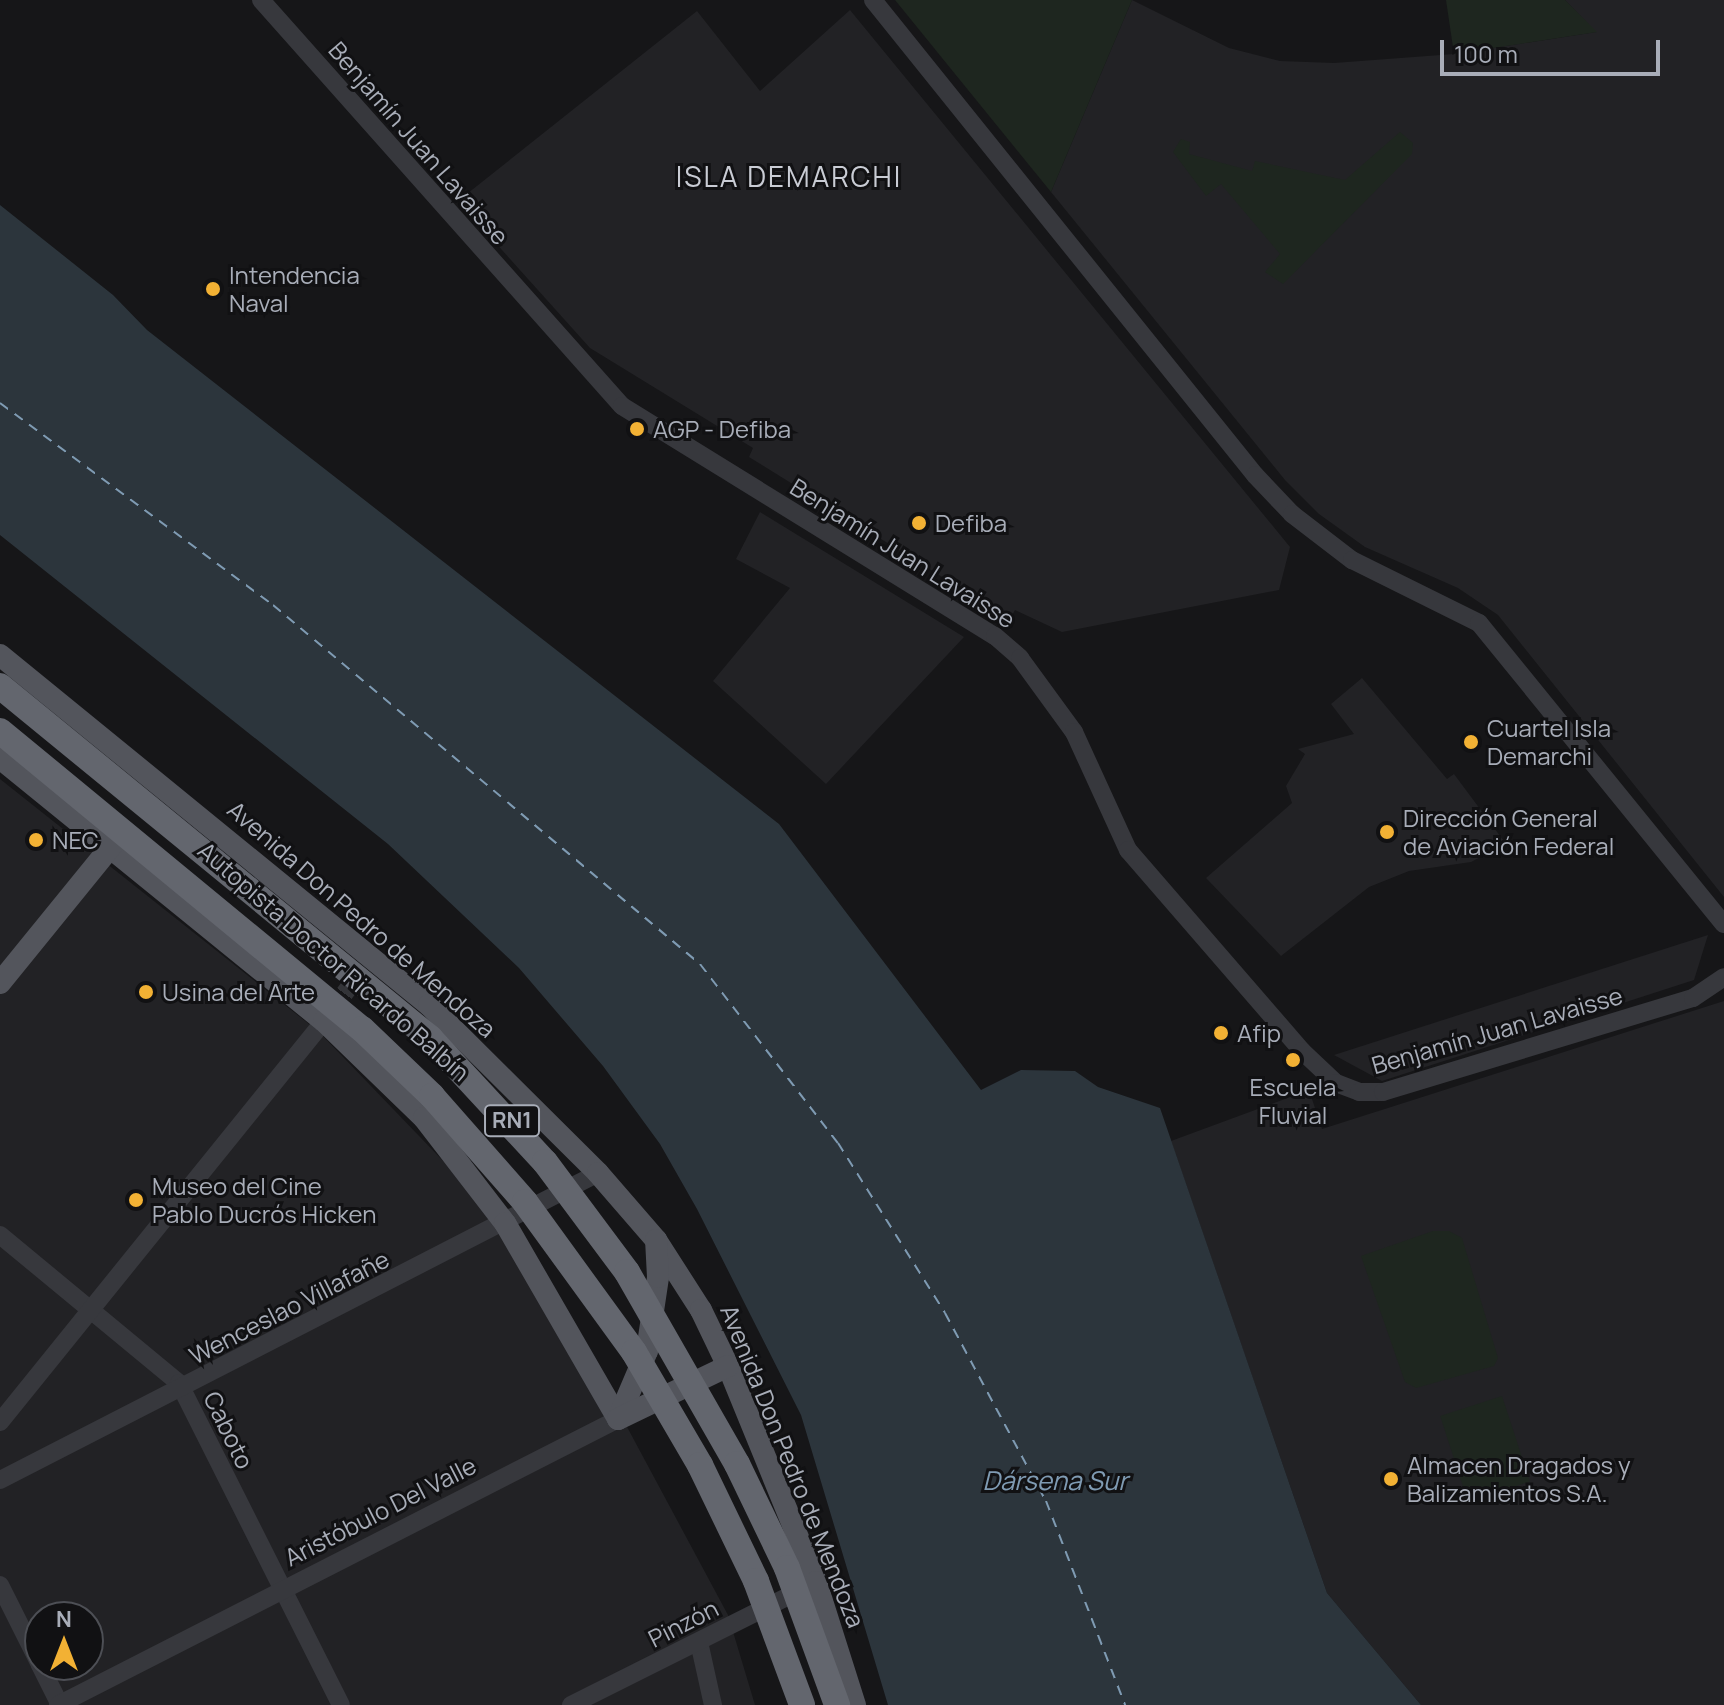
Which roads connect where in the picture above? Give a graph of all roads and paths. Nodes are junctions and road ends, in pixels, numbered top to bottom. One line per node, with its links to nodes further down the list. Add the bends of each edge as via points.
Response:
1 (261, 0): 9 (street, Benjamín Juan Lavaisse, via 622,406 995,636 1020,658 1074,732 1128,850 1302,1051 1336,1083 1359,1092 1383,1092 1693,998)
2 (873, 0): 8 (street, via 1255,475 1292,514 1352,560 1479,623)
3 (0, 655): 12 (main road, Avenida Don Pedro de Mendoza, via 373,956 488,1061)
4 (0, 686): 28 (highway, Autopista Doctor Ricardo Balbín / RN1, via 391,1003 527,1140 627,1272 710,1413)
5 (0, 731): 33 (highway, Autopista Doctor Ricardo Balbín / RN1, via 362,1029 432,1096 525,1202 634,1352 694,1453 756,1581)
6 (0, 758): 7 (main road)
7 (112, 845): 10 (main road); 11 (main road)
8 (1724, 924)
9 (1724, 977)
10 (0, 983)
11 (324, 1021): 13 (main road, via 424,1118); 16 (street)
12 (598, 1173): 13 (street, Wenceslao Villafañe); 15 (main road, Avenida Don Pedro de Mendoza)
13 (505, 1223): 18 (street, Wenceslao Villafañe); 19 (main road)
14 (0, 1235): 16 (street, Caboto)
15 (656, 1240): 17 (main road, Avenida Don Pedro de Mendoza, via 701,1310); 19 (main road, via 658,1277 647,1351)
16 (91, 1308): 18 (street, Caboto); 20 (street)
17 (728, 1366): 19 (main road, Aristóbulo Del Valle); 22 (main road, Avenida Don Pedro de Mendoza)
18 (183, 1388): 21 (street, Wenceslao Villafañe); 24 (street, Caboto)
19 (618, 1419): 24 (street, Aristóbulo Del Valle)
20 (0, 1422)
21 (0, 1480)
22 (816, 1582): 26 (street, Pinzón); 28 (main road, Avenida Don Pedro de Mendoza)
23 (0, 1585): 25 (street)
24 (281, 1590): 29 (street, Aristóbulo Del Valle); 30 (street, Caboto)
25 (24, 1633)
26 (699, 1642): 31 (street, Pinzón); 32 (street)
27 (48, 1681): 29 (street)
28 (849, 1702)
29 (59, 1705)
30 (341, 1705)
31 (571, 1705)
32 (713, 1705)
33 (802, 1705)

